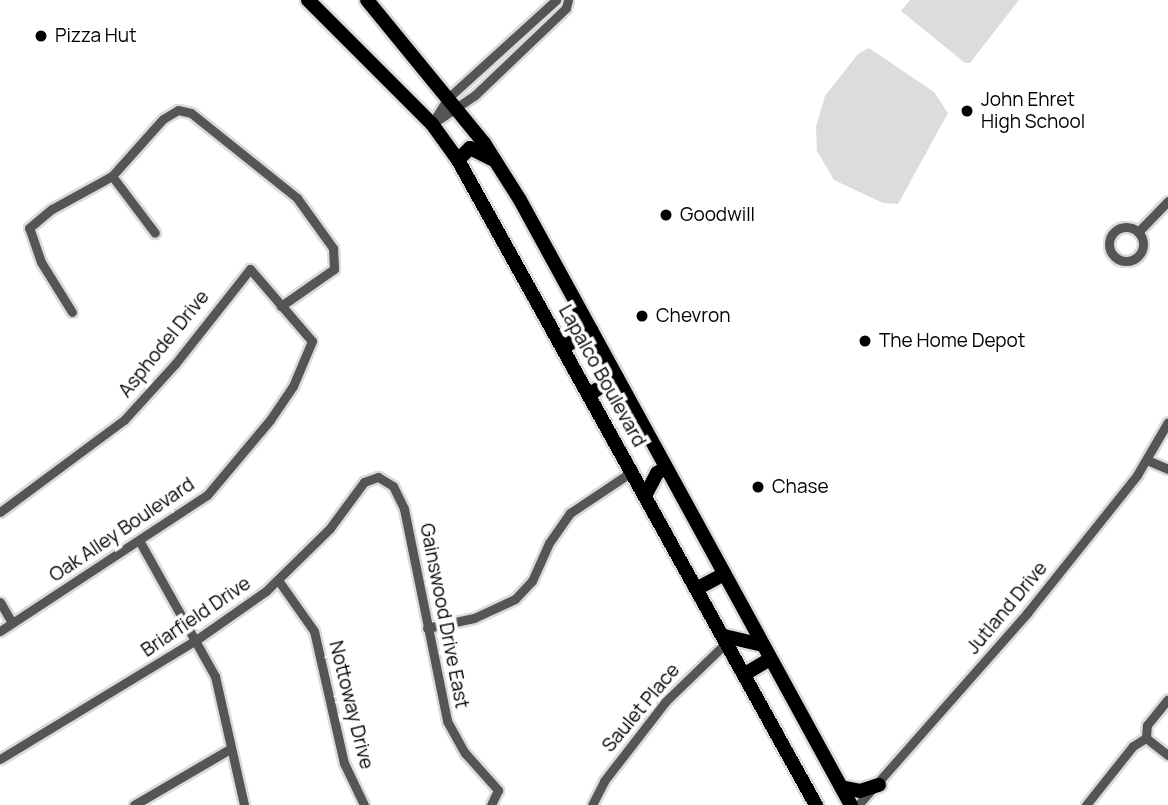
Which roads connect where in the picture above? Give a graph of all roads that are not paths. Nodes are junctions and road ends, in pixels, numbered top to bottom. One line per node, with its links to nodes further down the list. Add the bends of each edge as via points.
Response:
1 (308, 0): 7 (main road, Lapalco Boulevard)
2 (368, 0): 5 (main road, Lapalco Boulevard)
3 (556, 0): 5 (street)
4 (568, 0): 6 (street, via 566,8)
5 (448, 98): 6 (main road, Lapalco Boulevard); 7 (street)
6 (459, 110): 7 (street); 9 (main road, Lapalco Boulevard)
7 (432, 124): 8 (main road, Lapalco Boulevard)
8 (458, 160): 9 (main road, via 470,148); 17 (main road, Lapalco Boulevard)
9 (496, 161): 16 (main road, Lapalco Boulevard)
10 (112, 176): 13 (street); 14 (street, via 163,119 178,110 191,113 296,198 328,240 335,262 326,276); 15 (street, via 52,209 29,228 41,262)
11 (1168, 201): 12 (street)
12 (1138, 232)
13 (155, 233)
14 (281, 306): 27 (street, Asphodel Drive, via 250,269 175,365 124,420); 28 (street, Oak Alley Boulevard, via 312,341 293,386 226,476)
15 (72, 312)
16 (591, 330): 17 (main road); 18 (main road, Lapalco Boulevard)
17 (564, 348): 19 (main road, Lapalco Boulevard)
18 (617, 377): 19 (main road); 22 (main road, Lapalco Boulevard)
19 (590, 394): 24 (main road, Lapalco Boulevard)
20 (1168, 422): 21 (street, Jutland Drive)
21 (1147, 460): 23 (street); 47 (street, Jutland Drive, via 1027,613)
22 (666, 468): 26 (main road, via 657,473); 29 (main road, Lapalco Boulevard)
23 (1168, 469)
24 (633, 471): 26 (main road, Lapalco Boulevard); 34 (street, via 570,513 549,543 532,581 515,599 474,618)
25 (385, 479): 30 (street, Briarfield Drive, via 364,482 330,528); 34 (street, Gainswood Drive East, via 404,509)
26 (646, 494): 31 (main road, Lapalco Boulevard)
27 (0, 512)
28 (140, 542): 33 (street, Oak Alley Boulevard); 37 (street)
29 (724, 574): 31 (main road); 38 (main road, Lapalco Boulevard)
30 (278, 580): 37 (street, Briarfield Drive); 51 (street, Nottoway Drive, via 314,631 344,763)
31 (698, 588): 36 (main road, Lapalco Boulevard)
32 (0, 602): 33 (street)
33 (12, 623): 35 (street, Oak Alley Boulevard)
34 (427, 628): 52 (street, Gainswood Drive East, via 447,721 465,753 498,790)
35 (0, 631)
36 (726, 639): 38 (main road); 40 (main road, Lapalco Boulevard); 53 (street, Saulet Place, via 665,702 604,781)
37 (196, 640): 43 (street, via 215,676); 45 (street, Briarfield Drive)
38 (763, 645): 39 (main road, Lapalco Boulevard)
39 (770, 659): 40 (main road); 48 (main road, Lapalco Boulevard)
40 (745, 674): 46 (main road, Lapalco Boulevard)
41 (1168, 699): 42 (street, via 1147,725)
42 (1146, 738): 44 (street); 58 (street, via 1133,746)
43 (230, 749): 49 (street); 50 (street)
44 (1168, 755)
45 (0, 759)
46 (800, 776): 54 (main road, Lapalco Boulevard); 55 (main road, via 816,787)
47 (879, 785): 48 (main road, via 860,791); 57 (street, Jutland Drive)
48 (841, 787): 56 (main road, Lapalco Boulevard)
49 (134, 805)
50 (244, 805)
51 (364, 805)
52 (491, 805)
53 (592, 805)
54 (816, 805)
55 (825, 805)
56 (851, 805)
57 (858, 805)
58 (1086, 805)

